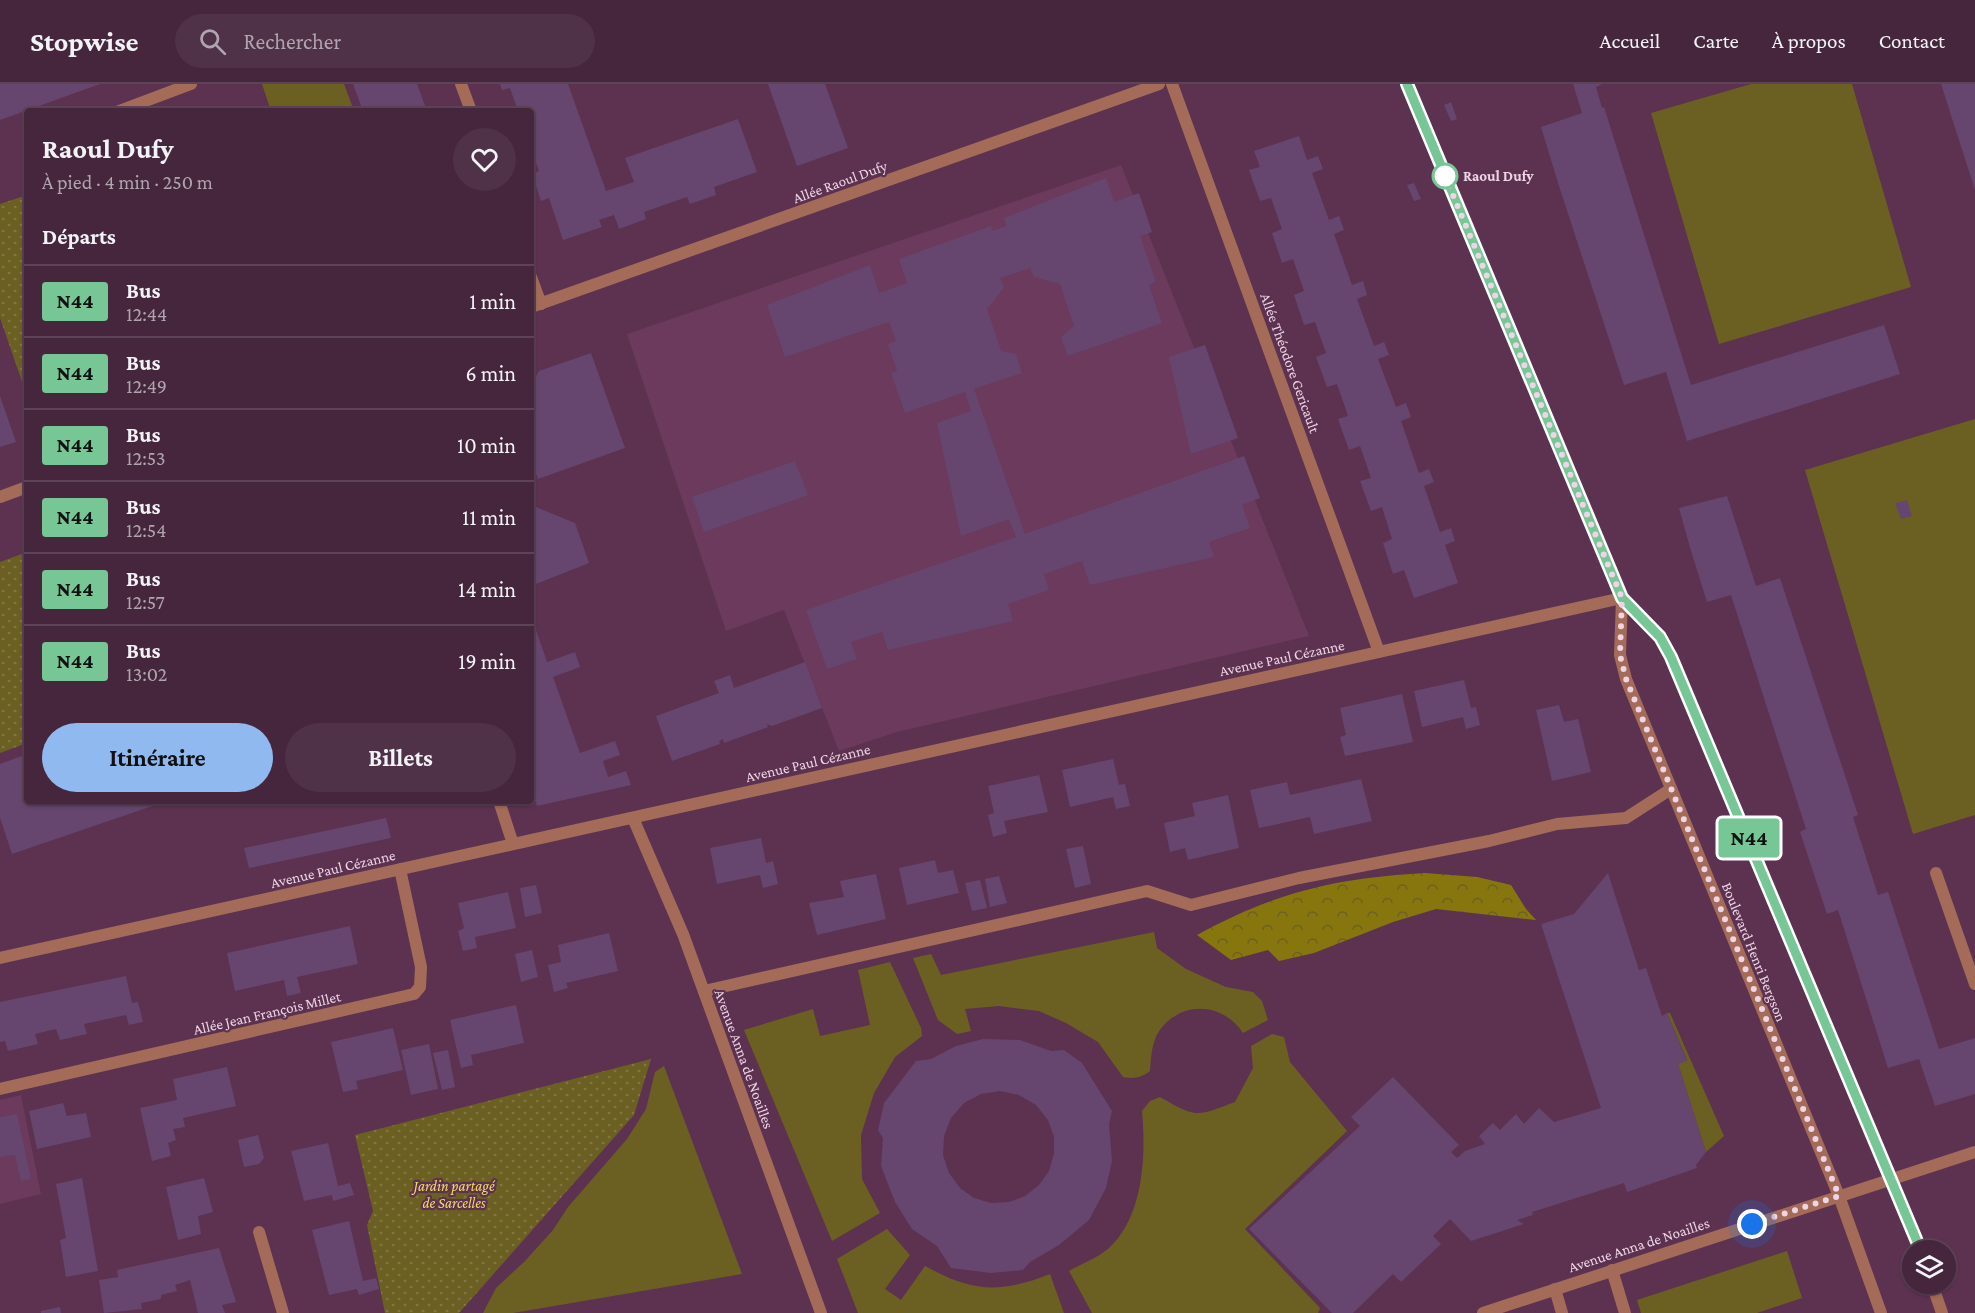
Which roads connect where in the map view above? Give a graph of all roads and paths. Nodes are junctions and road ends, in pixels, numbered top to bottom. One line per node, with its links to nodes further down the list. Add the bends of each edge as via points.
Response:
1 (191, 84): 6 (street)
2 (461, 84): 7 (street)
3 (1158, 84): 8 (street, Allée Raoul Dufy)
4 (1172, 84): 12 (street, Allée Théodore Gericault)
5 (1407, 84): 11 (street, Boulevard Henri Bergson)
6 (127, 108)
7 (470, 108)
8 (536, 306)
9 (24, 488): 10 (street)
10 (0, 497)
11 (1622, 598): 12 (street, Avenue Paul Cézanne); 13 (street, Boulevard Henri Bergson, via 1620,655 1626,679); 24 (street, Boulevard Henri Bergson, via 1660,637 1671,657)
12 (1379, 652): 15 (street, Avenue Paul Cézanne)
13 (1671, 789): 21 (street, via 1626,818 1557,824 1299,878 1191,905 1147,891); 25 (street, Boulevard Henri Bergson)
14 (500, 804): 16 (street)
15 (633, 818): 16 (street, Avenue Paul Cézanne); 21 (street, Avenue Anna de Noailles)
16 (513, 844): 17 (street, Avenue Paul Cézanne)
17 (400, 870): 19 (street, Avenue Paul Cézanne); 22 (street, Allée Jean François Millet, via 421,967 420,987 414,994)
18 (1936, 873): 20 (street)
19 (0, 958)
20 (1975, 984)
21 (704, 991): 32 (street, Avenue Anna de Noailles)
22 (0, 1089)
23 (1975, 1152): 24 (street, Avenue Anna de Noailles)
24 (1892, 1178): 25 (street, Avenue Anna de Noailles); 27 (street, Boulevard Henri Bergson)
25 (1839, 1196): 28 (street, Avenue Anna de Noailles); 36 (street, Boulevard Henri Bergson)
26 (259, 1232): 31 (street)
27 (1917, 1240)
28 (1612, 1270): 29 (street, Avenue Anna de Noailles); 35 (street)
29 (1555, 1289): 33 (street, Avenue Anna de Noailles); 34 (street)
30 (1935, 1294): 37 (street)
31 (283, 1313)
32 (821, 1313)
33 (1483, 1313)
34 (1562, 1313)
35 (1625, 1313)
36 (1881, 1313)
37 (1941, 1313)

